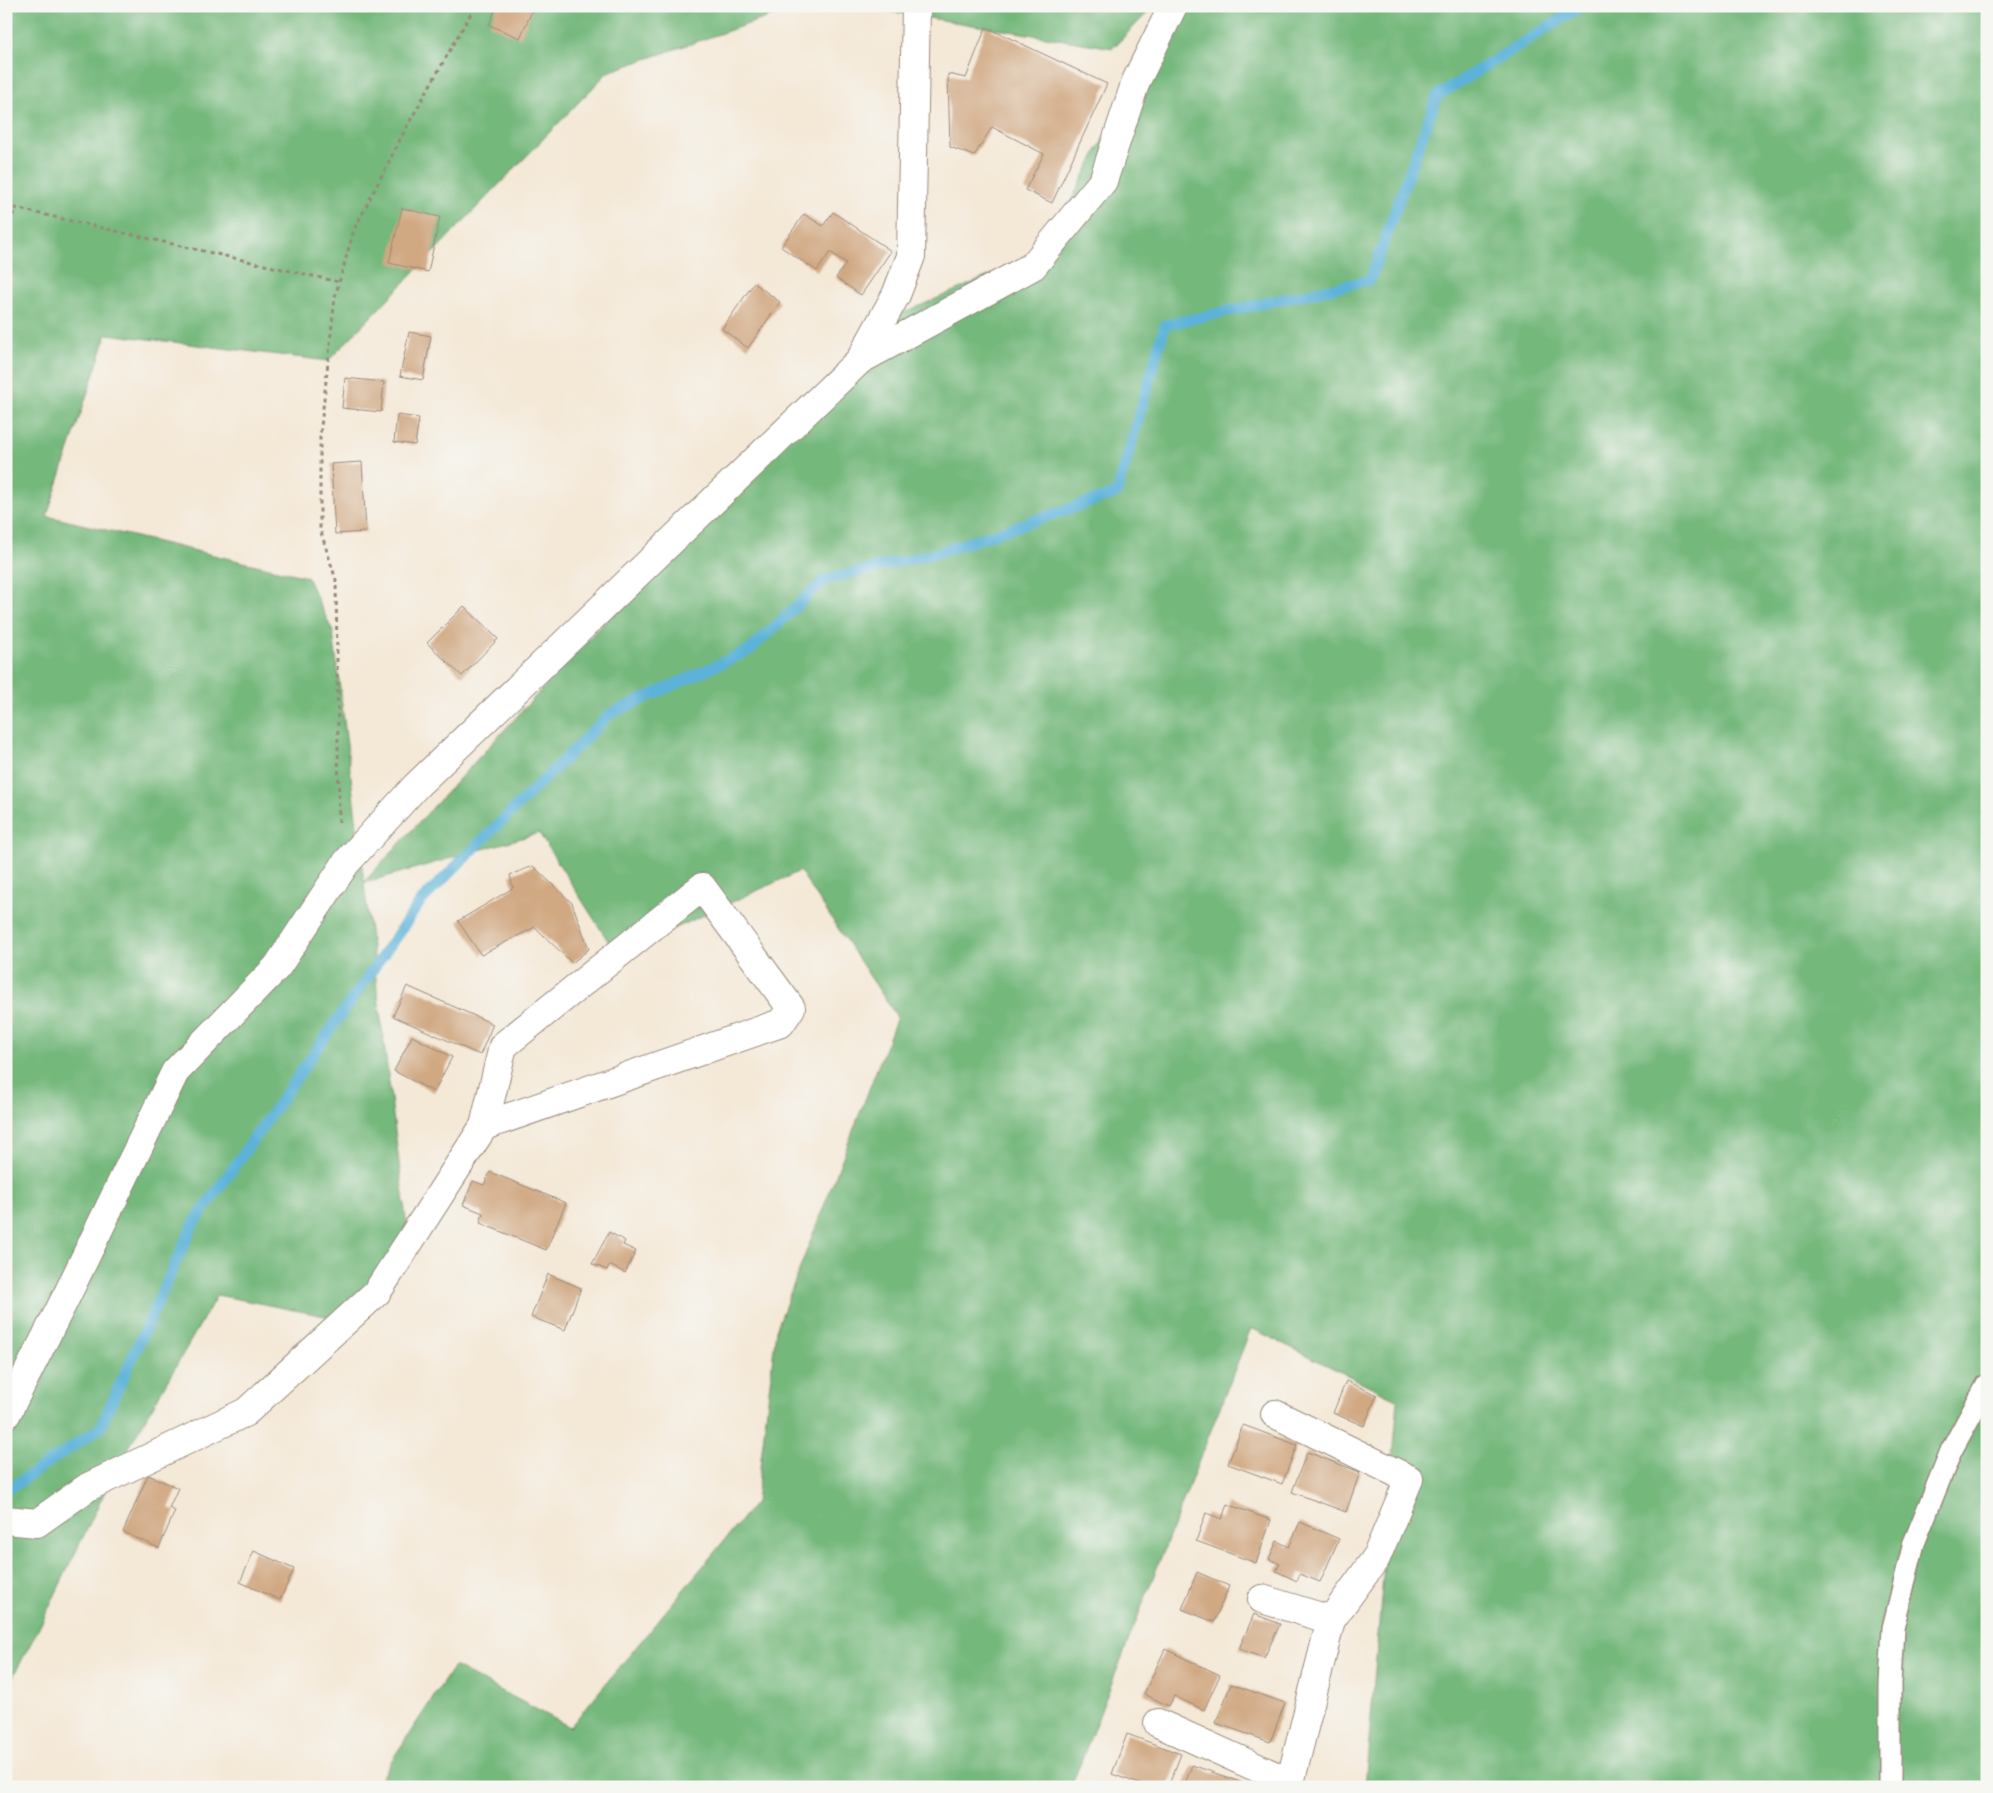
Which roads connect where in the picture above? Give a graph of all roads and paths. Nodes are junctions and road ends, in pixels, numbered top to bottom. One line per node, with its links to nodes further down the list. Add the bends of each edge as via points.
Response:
1 (475, 6): 7 (path, via 406,128 354,230)
2 (916, 6): 8 (street, via 911,256 896,295)
3 (1173, 6): 8 (street, via 1136,82 1103,181 1033,266)
4 (6, 206): 5 (path)
5 (16, 208): 6 (path); 7 (path)
6 (6, 239)
7 (339, 282): 9 (path, via 320,436 320,529 336,580)
8 (860, 360): 12 (street, via 416,786 346,863 276,967 175,1072 68,1295)
9 (339, 823)
10 (484, 1126): 10 (street, via 504,1046 702,887 791,1008 781,1023); 14 (street, via 377,1292 246,1412 88,1487 36,1522)
11 (1987, 1385): 19 (lane, via 1951,1451 1914,1543 1893,1628)
12 (6, 1414)
13 (1275, 1414): 16 (street, via 1409,1479 1376,1558)
14 (6, 1520)
15 (1262, 1599): 16 (street)
16 (1331, 1620): 18 (street)
17 (1158, 1723): 18 (street)
18 (1290, 1785)
19 (1890, 1787)

